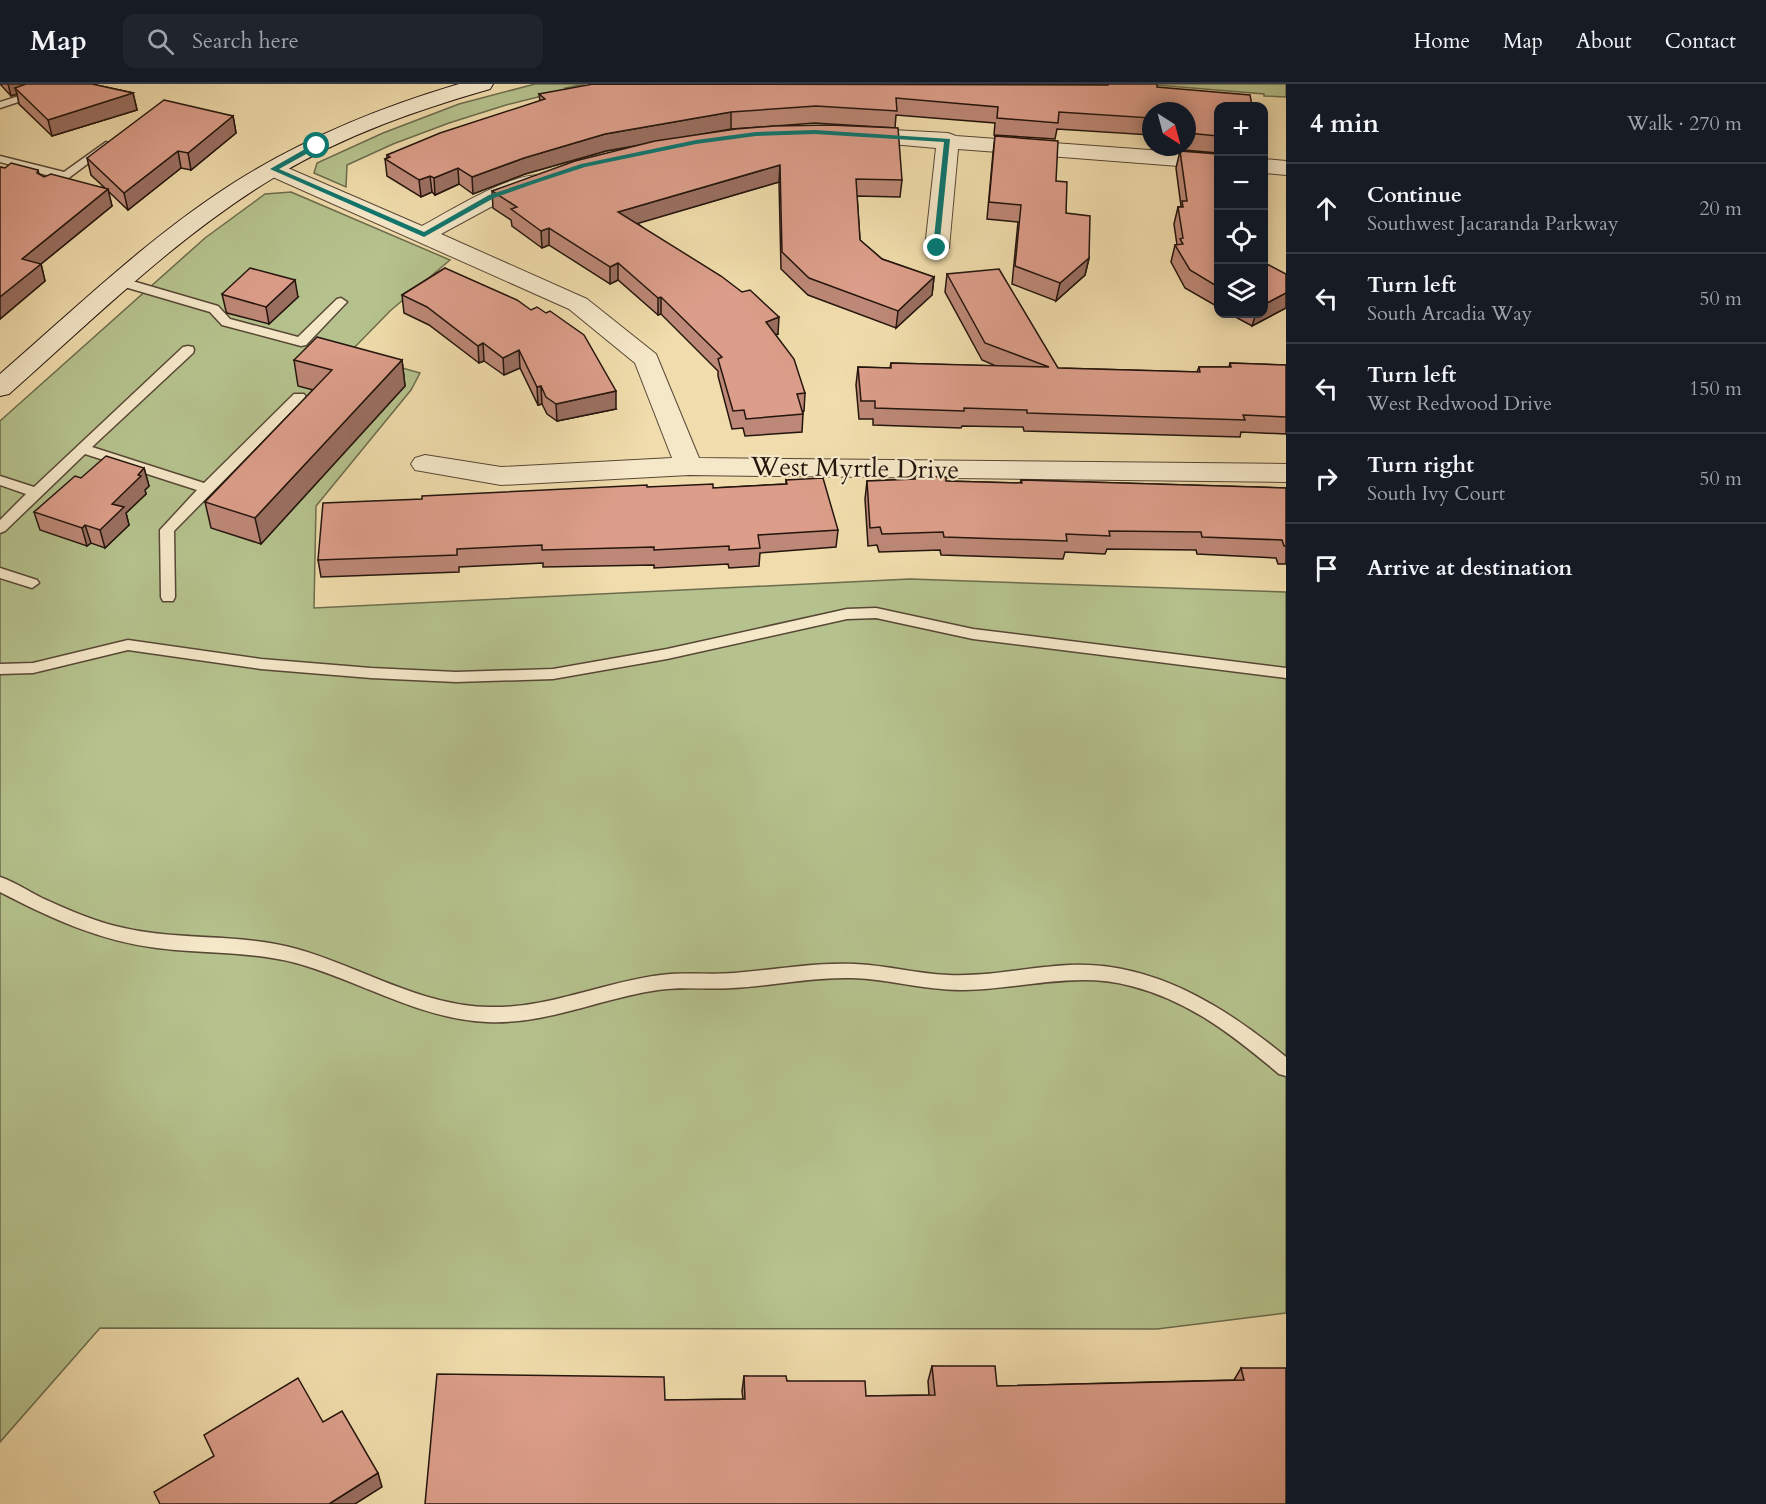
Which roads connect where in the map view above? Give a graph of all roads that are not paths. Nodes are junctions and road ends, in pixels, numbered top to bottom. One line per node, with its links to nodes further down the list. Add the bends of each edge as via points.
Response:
1 (68, 84): 3 (lane)
2 (483, 84): 11 (street, via 401,110)
3 (0, 105)
4 (837, 134): 5 (street)
5 (948, 140): 8 (street); 16 (street)
6 (109, 143): 13 (lane)
7 (0, 159): 13 (lane)
8 (1214, 162)
9 (1268, 166): 10 (street)
10 (1286, 168)
11 (274, 169): 15 (street); 17 (street, via 212,208)
12 (554, 175): 15 (street, via 492,197)
13 (65, 176): 14 (lane)
14 (50, 189)
15 (424, 234): 24 (street, via 578,304 647,359)
16 (937, 248)
17 (122, 282): 18 (lane, via 214,309 226,322 301,342); 20 (street)
18 (341, 302)
19 (188, 350): 22 (lane)
20 (0, 388)
21 (299, 398): 27 (lane)
22 (83, 449): 27 (lane); 28 (lane)
23 (425, 464): 24 (street, West Myrtle Drive, via 501,476)
24 (689, 466): 25 (street, West Myrtle Drive)
25 (1286, 473)
26 (0, 480): 28 (lane)
27 (207, 488): 32 (lane, via 167,530)
28 (36, 493): 29 (lane)
29 (0, 528)
30 (0, 573): 31 (lane)
31 (32, 583)
32 (168, 597)
33 (0, 669): 34 (lane, via 33,668 128,645 261,664 360,672 456,677 553,674 688,650 847,614 876,613 973,634)
34 (1286, 673)
35 (0, 884): 36 (lane, via 112,933 182,944 272,950 453,1011 486,1015 561,1007 652,983 683,980 724,981 824,970 960,984 1090,970 1127,977 1198,1004 1223,1018)
36 (1286, 1068)

